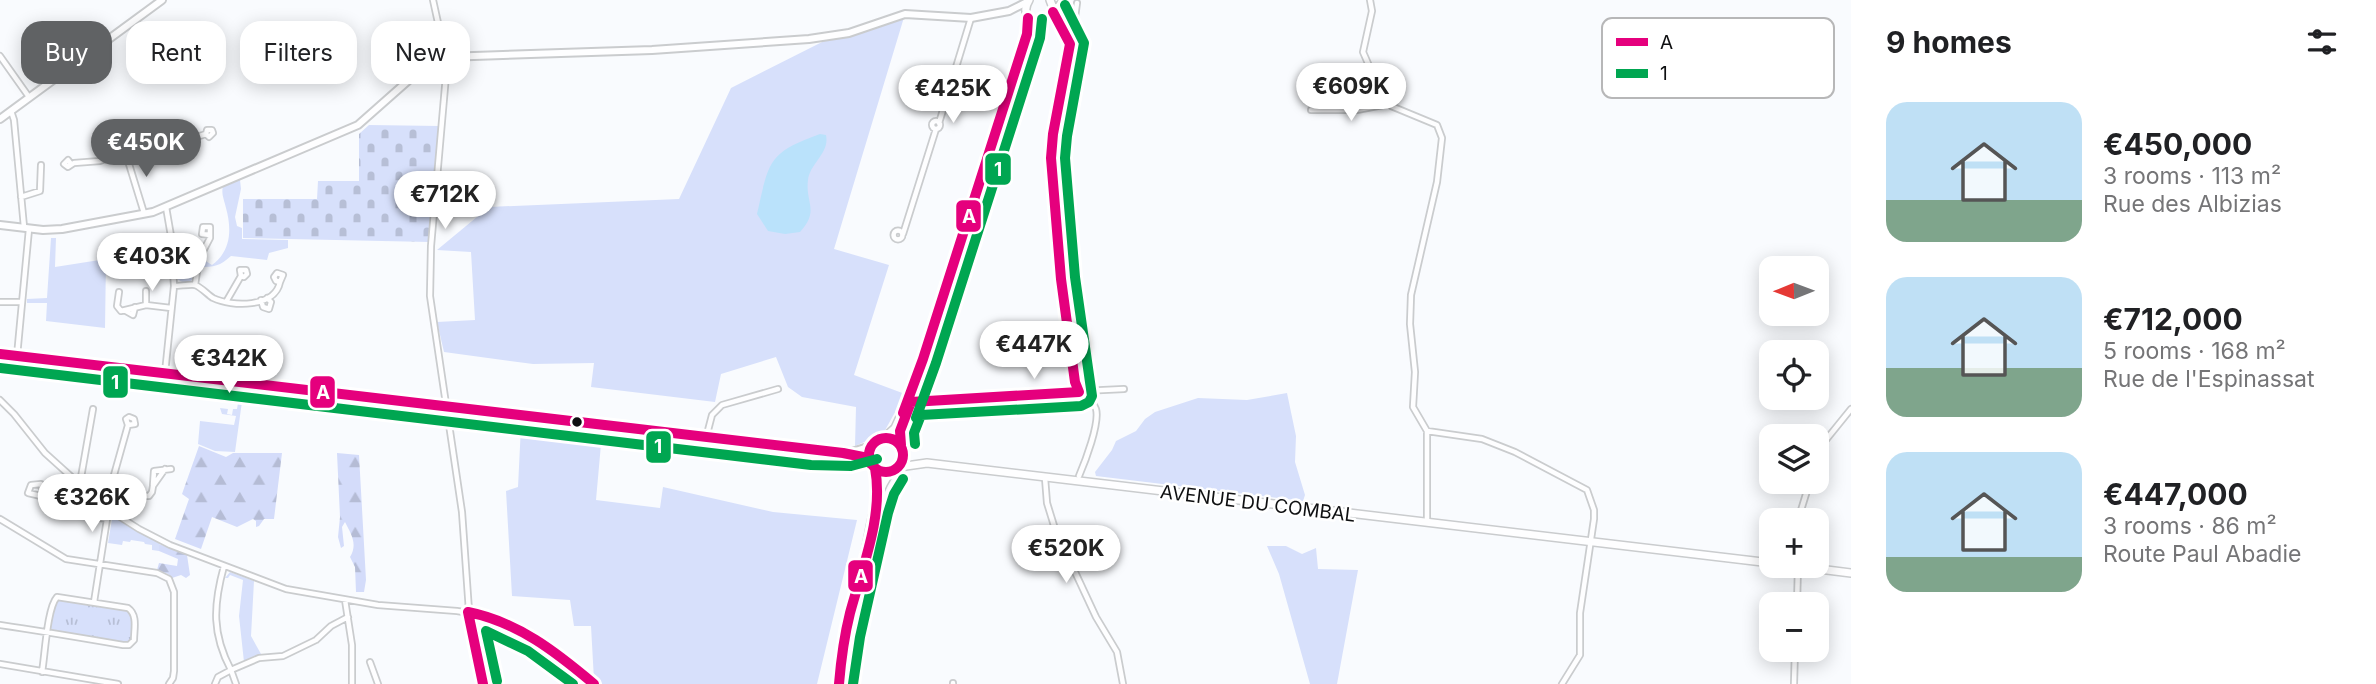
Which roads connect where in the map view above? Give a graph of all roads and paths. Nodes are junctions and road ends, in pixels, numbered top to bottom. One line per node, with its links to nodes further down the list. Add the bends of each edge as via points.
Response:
1 (162, 0): 20 (main road)
2 (433, 0): 12 (street)
3 (1050, 0): 9 (main road)
4 (1065, 0): 9 (main road)
5 (1370, 0): 21 (street, via 1363,52)
6 (1028, 1): 8 (main road); 10 (main road)
7 (1077, 3): 15 (street, via 1073,32)
8 (1009, 11): 10 (main road); 11 (main road)
9 (1053, 11): 13 (main road); 14 (street)
10 (1028, 17): 13 (main road); 68 (main road, via 1027,34 911,393 895,428)
11 (971, 18): 16 (main road, via 905,14 849,33 809,39); 34 (street, via 939,123 933,122 936,129)
12 (438, 21)
13 (1041, 23): 14 (street); 70 (main road, via 1028,43 900,431)
14 (1059, 28): 15 (street)
15 (1067, 37): 50 (street, via 1069,54 1051,146)
16 (470, 56)
17 (0, 57): 20 (street)
18 (404, 84): 30 (main road, via 358,125)
19 (447, 84): 61 (street, via 430,272)
20 (29, 97): 23 (main road)
21 (1388, 104): 22 (street, via 1357,110); 65 (street, via 1437,125 1442,138 1410,324 1413,407)
22 (1311, 110)
23 (11, 111): 24 (main road); 29 (street)
24 (0, 119)
25 (206, 134): 26 (street)
26 (125, 151): 27 (street); 31 (street)
27 (71, 164)
28 (41, 165): 29 (street, via 40,191)
29 (21, 197): 33 (street)
30 (166, 207): 31 (main road); 37 (street)
31 (144, 213): 33 (main road, via 62,229)
32 (0, 225): 33 (main road)
33 (26, 228): 45 (street)
34 (902, 234)
35 (210, 235): 40 (street, via 197,265)
36 (123, 258): 37 (street, via 133,258 136,267 142,259)
37 (173, 261): 41 (street)
38 (241, 276): 46 (street)
39 (280, 282): 46 (street, via 264,299)
40 (195, 285): 41 (street); 46 (street)
41 (174, 286): 48 (street)
42 (146, 291): 47 (street)
43 (119, 292): 47 (street, via 118,310)
44 (0, 302): 45 (street)
45 (22, 302): 53 (street)
46 (226, 302)
47 (146, 305): 48 (street)
48 (171, 308): 54 (street)
49 (246, 344): 55 (street)
50 (1070, 344): 51 (street); 58 (street)
51 (999, 351)
52 (0, 354): 53 (main road)
53 (17, 356): 54 (main road)
54 (164, 374): 55 (main road)
55 (243, 383): 61 (main road)
56 (778, 389): 67 (street, via 722,405 712,415)
57 (1124, 389): 58 (street)
58 (1079, 391): 59 (street); 76 (street, via 1093,403 1097,417)
59 (993, 397)
60 (0, 400): 78 (street, via 45,453)
61 (446, 408): 67 (main road); 95 (street, via 462,512)
62 (93, 409): 78 (street)
63 (1851, 409): 66 (street)
64 (128, 425): 80 (street, via 114,475)
65 (1427, 431): 86 (street); 87 (street, via 1482,439 1582,485 1594,510)
66 (1829, 436)
67 (706, 438): 71 (main road)
68 (885, 438): 69 (main road); 70 (main road)
69 (871, 446): 71 (main road); 73 (main road)
70 (902, 447): 72 (main road); 75 (main road, via 903,458)
71 (843, 453): 73 (main road, via 863,457)
72 (927, 463): 75 (main road); 77 (main road, AVENUE DU COMBAL)
73 (873, 466): 75 (main road, via 886,472); 81 (main road, via 878,483)
74 (168, 469): 80 (street, via 154,471 149,496)
75 (895, 469): 81 (main road, via 883,484)
76 (1080, 474)
77 (1045, 478): 86 (main road, AVENUE DU COMBAL); 113 (street, via 1055,529 1116,652)
78 (80, 483): 82 (street)
79 (41, 496): 85 (street, via 70,514)
80 (125, 496): 83 (street)
81 (876, 506): 112 (main road, via 845,635)
82 (111, 511): 83 (street); 85 (street)
83 (118, 516): 90 (street, via 170,545)
84 (0, 519): 89 (street, via 65,559)
85 (107, 519): 89 (street)
86 (1427, 523): 87 (main road, AVENUE DU COMBAL)
87 (1590, 543): 88 (main road, AVENUE DU COMBAL); 114 (street, via 1580,655)
88 (1759, 563)
89 (100, 565): 94 (street); 105 (street, via 169,579 173,586 174,671)
90 (223, 566): 93 (street, via 286,589); 102 (street, via 215,615 220,650)
91 (1829, 570): 92 (main road)
92 (1851, 573)
93 (345, 600): 95 (street); 96 (street)
94 (94, 602): 98 (street, via 57,597); 98 (street, via 132,610 132,644)
95 (468, 612): 110 (street); 111 (street, via 539,642)
96 (348, 617): 102 (street, via 316,640 282,656 259,658); 108 (street)
97 (0, 625): 98 (street)
98 (49, 633): 103 (street)
99 (370, 662): 109 (street)
100 (1795, 662): 115 (street)
101 (0, 664): 103 (street)
102 (231, 670): 106 (street); 107 (street)
103 (43, 672): 104 (street)
104 (118, 684)
105 (169, 684)
106 (215, 684)
107 (236, 684)
108 (352, 684)
109 (378, 684)
110 (483, 684)
111 (594, 684)
112 (839, 684)
113 (1123, 684)
114 (1562, 684)
115 (1794, 684)

